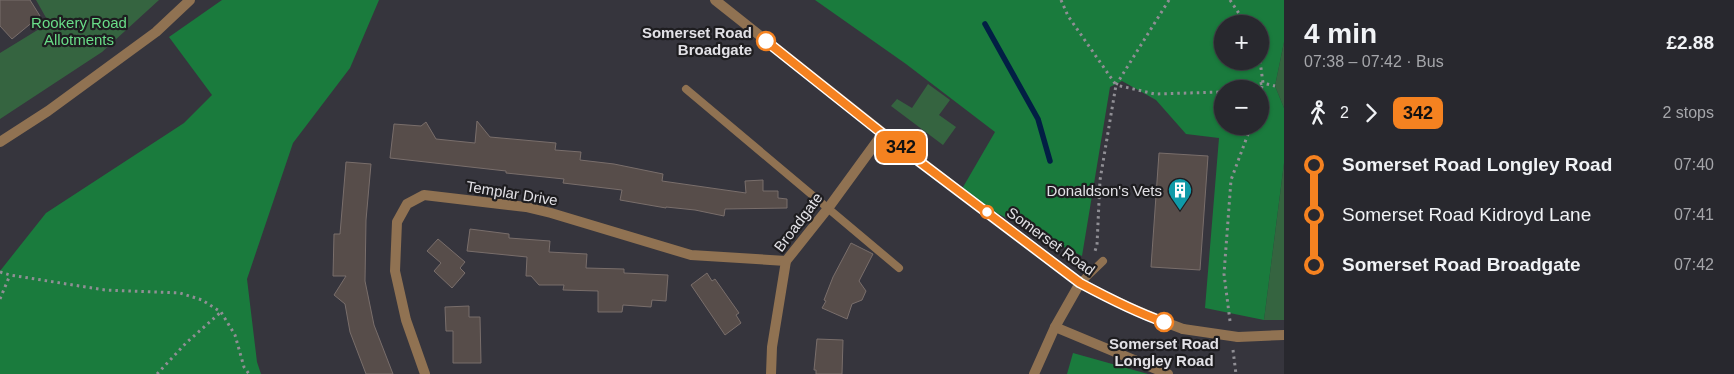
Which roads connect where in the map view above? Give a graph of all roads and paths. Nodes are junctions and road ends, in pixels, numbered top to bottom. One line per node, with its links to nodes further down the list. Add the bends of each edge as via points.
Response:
1 (190, 0): 14 (street, via 156,32)
2 (715, 0): 12 (street, Somerset Road)
3 (1061, 0): 7 (path, via 1068,16)
4 (1169, 0): 7 (path)
5 (1230, 0): 6 (path)
6 (1240, 15)
7 (1116, 84): 11 (path, via 1155,94); 16 (path, via 1100,180)
8 (1269, 85): 9 (path)
9 (1275, 86)
10 (686, 89): 15 (lane)
11 (1214, 92)
12 (883, 134): 15 (street, Broadgate); 22 (street, Somerset Road)
13 (1247, 135): 26 (path, via 1231,180 1224,274)
14 (0, 142)
15 (829, 207): 17 (street, Broadgate); 19 (lane)
16 (1094, 253)
17 (786, 261): 31 (street, Templar Drive, via 690,255 526,207 424,195 407,204 397,222 395,271 406,320); 32 (street, Broadgate, via 772,347)
18 (1103, 261): 22 (lane)
19 (899, 268)
20 (0, 272): 21 (path)
21 (10, 275): 23 (path); 24 (path, via 105,290 180,293 202,300)
22 (1080, 283): 25 (street); 27 (street, Somerset Road, bridge, via 1114,302 1184,329 1238,337)
23 (0, 299)
24 (221, 312): 29 (path, via 186,342); 30 (path, via 235,334)
25 (1055, 327): 33 (street); 34 (street)
26 (1231, 329)
27 (1284, 335)
28 (1233, 347): 35 (path)
29 (157, 374)
30 (249, 374)
31 (426, 374)
32 (771, 374)
33 (1034, 374)
34 (1168, 374)
35 (1236, 374)

